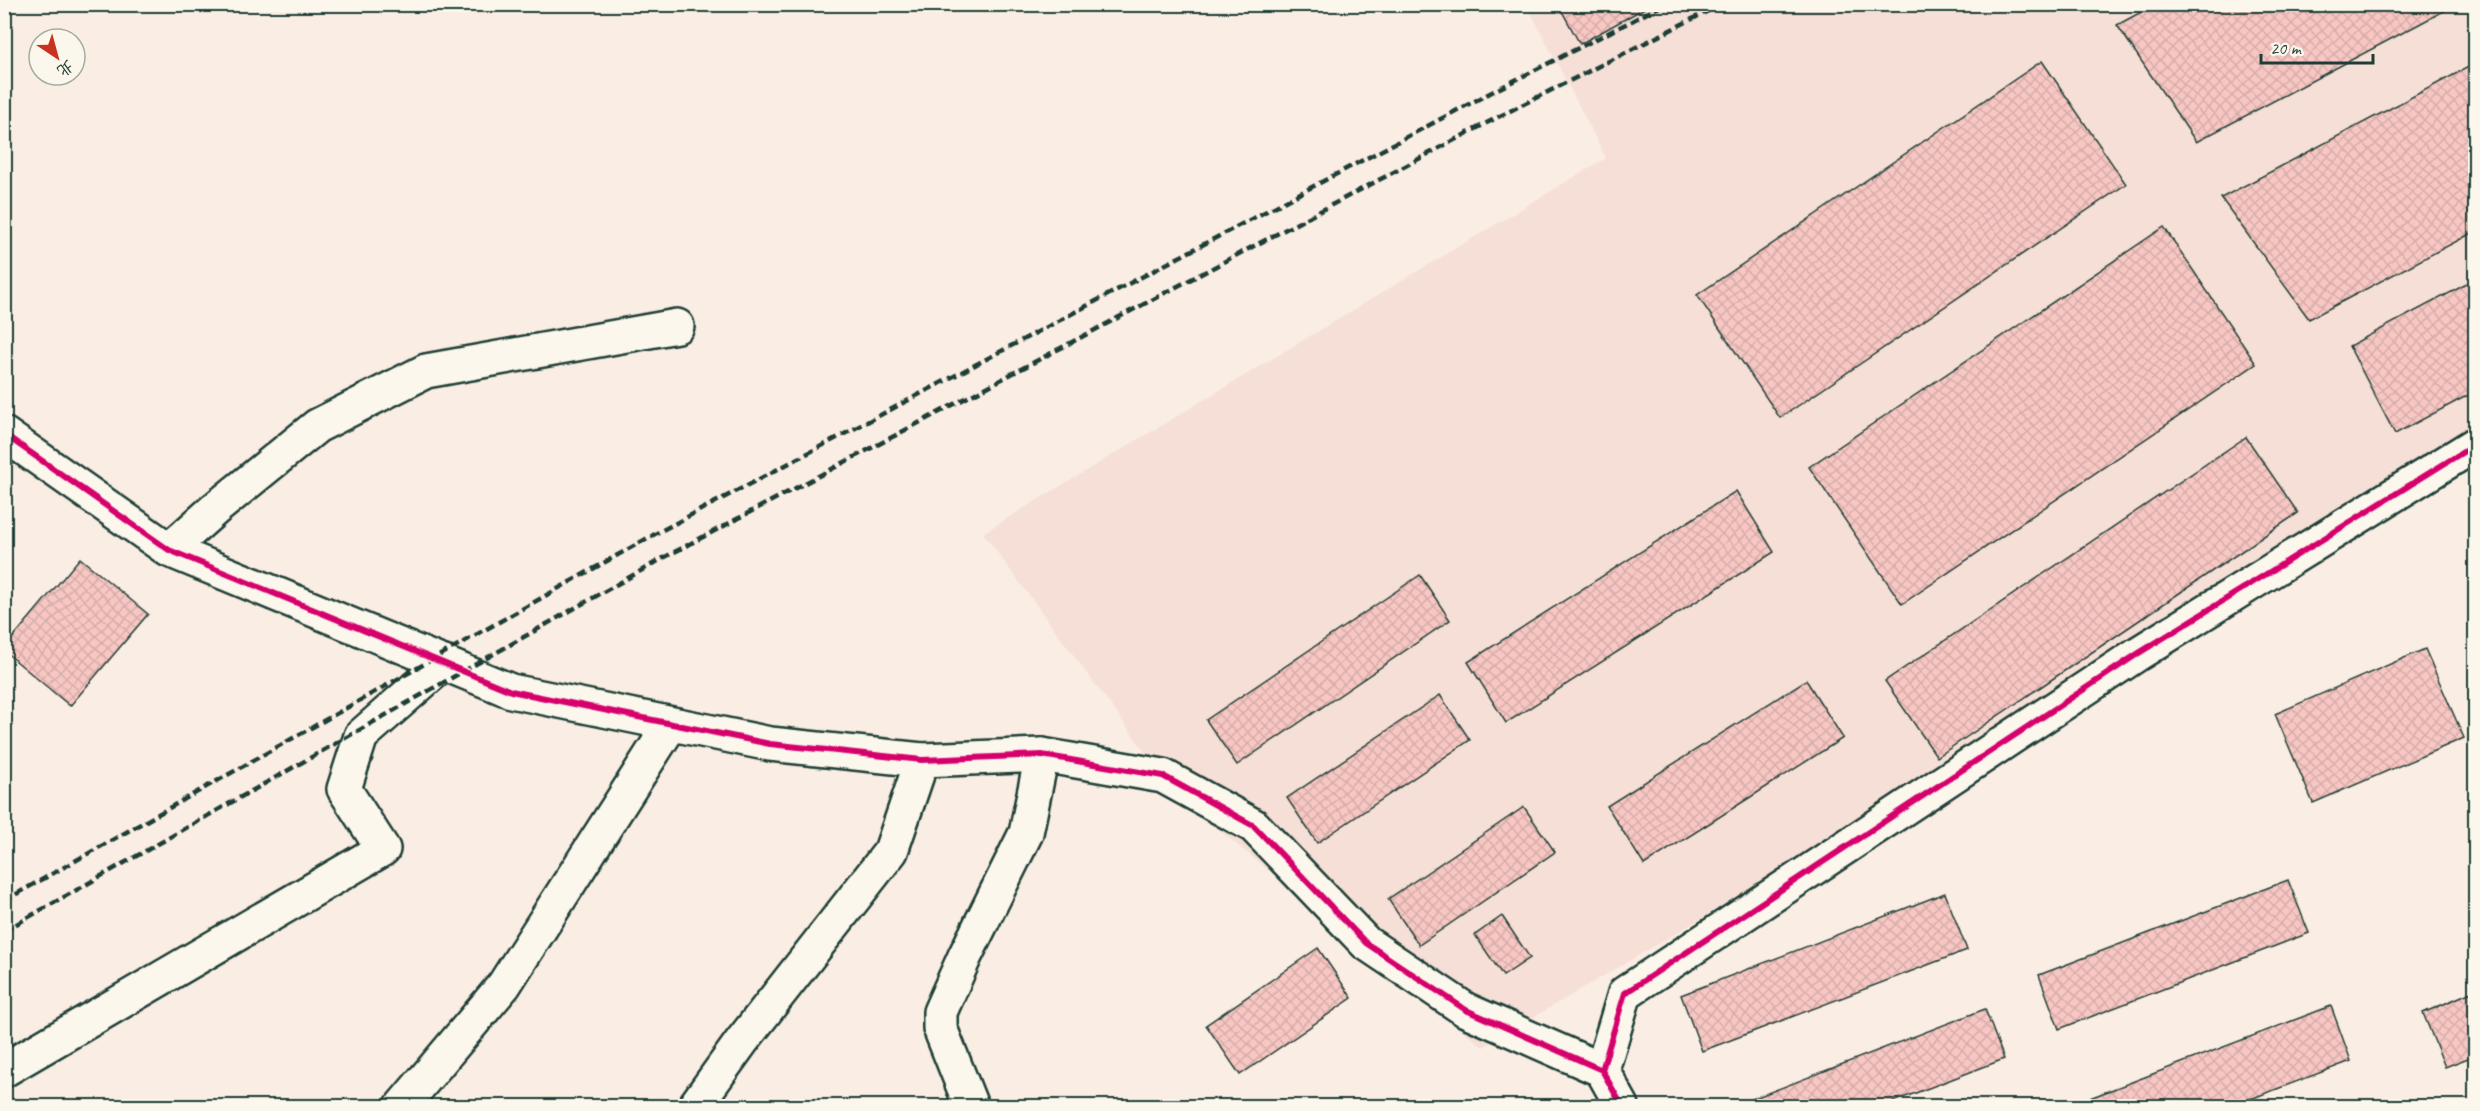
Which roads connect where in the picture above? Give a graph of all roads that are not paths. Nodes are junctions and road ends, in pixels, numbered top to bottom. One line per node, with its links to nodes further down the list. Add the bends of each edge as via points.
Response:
1 (677, 326): 4 (street, via 426,371 317,426)
2 (4, 434): 4 (street)
3 (2475, 444): 10 (street, via 2139,653 1625,993)
4 (169, 550): 5 (street)
5 (444, 663): 6 (street, via 511,691); 9 (street, via 361,736 344,789 382,849)
6 (671, 724): 8 (street, via 770,744); 11 (street, via 504,985)
7 (1042, 755): 8 (street); 10 (street, via 1163,776 1254,826 1366,942 1466,1010); 13 (street, via 1026,833 940,1012 940,1028)
8 (922, 760): 12 (street, via 891,851)
9 (4, 1070)
10 (1602, 1070): 14 (street)
11 (402, 1107)
12 (695, 1107)
13 (971, 1107)
14 (1623, 1107)

